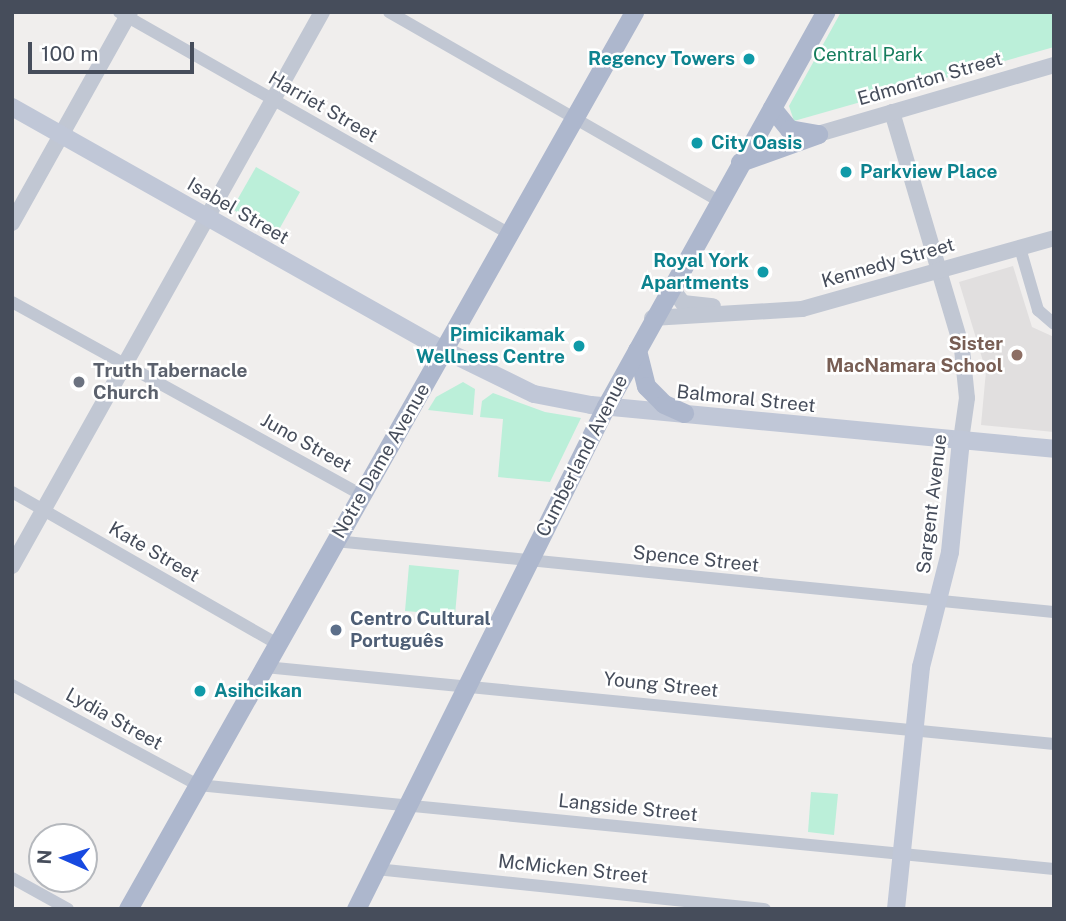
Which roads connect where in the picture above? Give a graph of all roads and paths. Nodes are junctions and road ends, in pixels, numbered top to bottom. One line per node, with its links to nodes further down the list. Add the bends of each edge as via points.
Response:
1 (322, 12): 7 (street)
2 (389, 12): 11 (street)
3 (634, 12): 11 (main road, Notre Dame Avenue)
4 (825, 12): 9 (main road, Cumberland Avenue)
5 (125, 14): 7 (street, Harriet Street); 13 (street)
6 (1054, 65): 10 (street, Edmonton Street)
7 (273, 100): 16 (street); 18 (street, Harriet Street)
8 (12, 107): 13 (main road, Isabel Street)
9 (772, 107): 12 (main road, via 789,129); 14 (main road, Cumberland Avenue)
10 (892, 112): 12 (street, Edmonton Street); 21 (street, Sargent Avenue)
11 (576, 118): 15 (street); 18 (main road, Notre Dame Avenue)
12 (818, 134): 14 (main road)
13 (62, 135): 16 (main road, Isabel Street); 17 (street)
14 (740, 162): 15 (main road, Cumberland Avenue)
15 (717, 200): 22 (main road, Cumberland Avenue)
16 (207, 217): 27 (main road, Isabel Street); 29 (street)
17 (12, 223)
18 (510, 234): 27 (main road, Notre Dame Avenue)
19 (1054, 238): 20 (street, Kennedy Street)
20 (1020, 248): 21 (street, Kennedy Street); 26 (street, via 1038,310)
21 (940, 270): 24 (street, Kennedy Street, via 802,309); 32 (street, Sargent Avenue, via 967,376)
22 (670, 286): 24 (street, Kennedy Street, via 684,303); 25 (main road, Cumberland Avenue)
23 (12, 302): 29 (street, Juno Street)
24 (732, 312): 25 (street, Kennedy Street)
25 (652, 318): 28 (main road, Cumberland Avenue)
26 (1054, 324)
27 (444, 350): 30 (main road, Balmoral Street, via 534,394); 35 (main road, Notre Dame Avenue)
28 (637, 350): 30 (main road, Cumberland Avenue); 31 (main road, via 640,374 650,392)
29 (125, 365): 35 (street, Juno Street); 36 (street)
30 (606, 406): 31 (main road, Balmoral Street); 38 (main road, Cumberland Avenue)
31 (684, 414): 32 (main road, Balmoral Street)
32 (961, 440): 33 (main road, Balmoral Street); 40 (main road, Sargent Avenue, via 954,519)
33 (1054, 449)
34 (12, 492): 36 (street, Kate Street)
35 (361, 495): 37 (main road, Notre Dame Avenue)
36 (44, 510): 39 (street); 42 (street, Kate Street)
37 (335, 541): 38 (street, Spence Street); 42 (main road, Notre Dame Avenue)
38 (528, 562): 40 (street, Spence Street); 45 (main road, Cumberland Avenue)
39 (12, 566)
40 (939, 601): 41 (street, Spence Street); 46 (main road, Sargent Avenue, via 921,667)
41 (1054, 612)
42 (277, 644): 43 (main road, Notre Dame Avenue)
43 (265, 667): 45 (street, Young Street); 48 (main road, Notre Dame Avenue)
44 (12, 685): 48 (street, Lydia Street)
45 (467, 686): 46 (street, Young Street); 49 (main road, Cumberland Avenue)
46 (915, 730): 47 (street, Young Street); 50 (main road, Sargent Avenue)
47 (1054, 744)
48 (198, 785): 49 (street, Langside Street); 55 (main road, Notre Dame Avenue)
49 (408, 806): 50 (street, Langside Street); 51 (main road, Cumberland Avenue)
50 (902, 855): 52 (street, Langside Street); 58 (main road, Sargent Avenue)
51 (376, 869): 56 (main road, Cumberland Avenue); 57 (street, McMicken Street)
52 (1054, 869)
53 (12, 878): 54 (street)
54 (68, 909)
55 (128, 909)
56 (356, 909)
57 (765, 909)
58 (896, 909)

